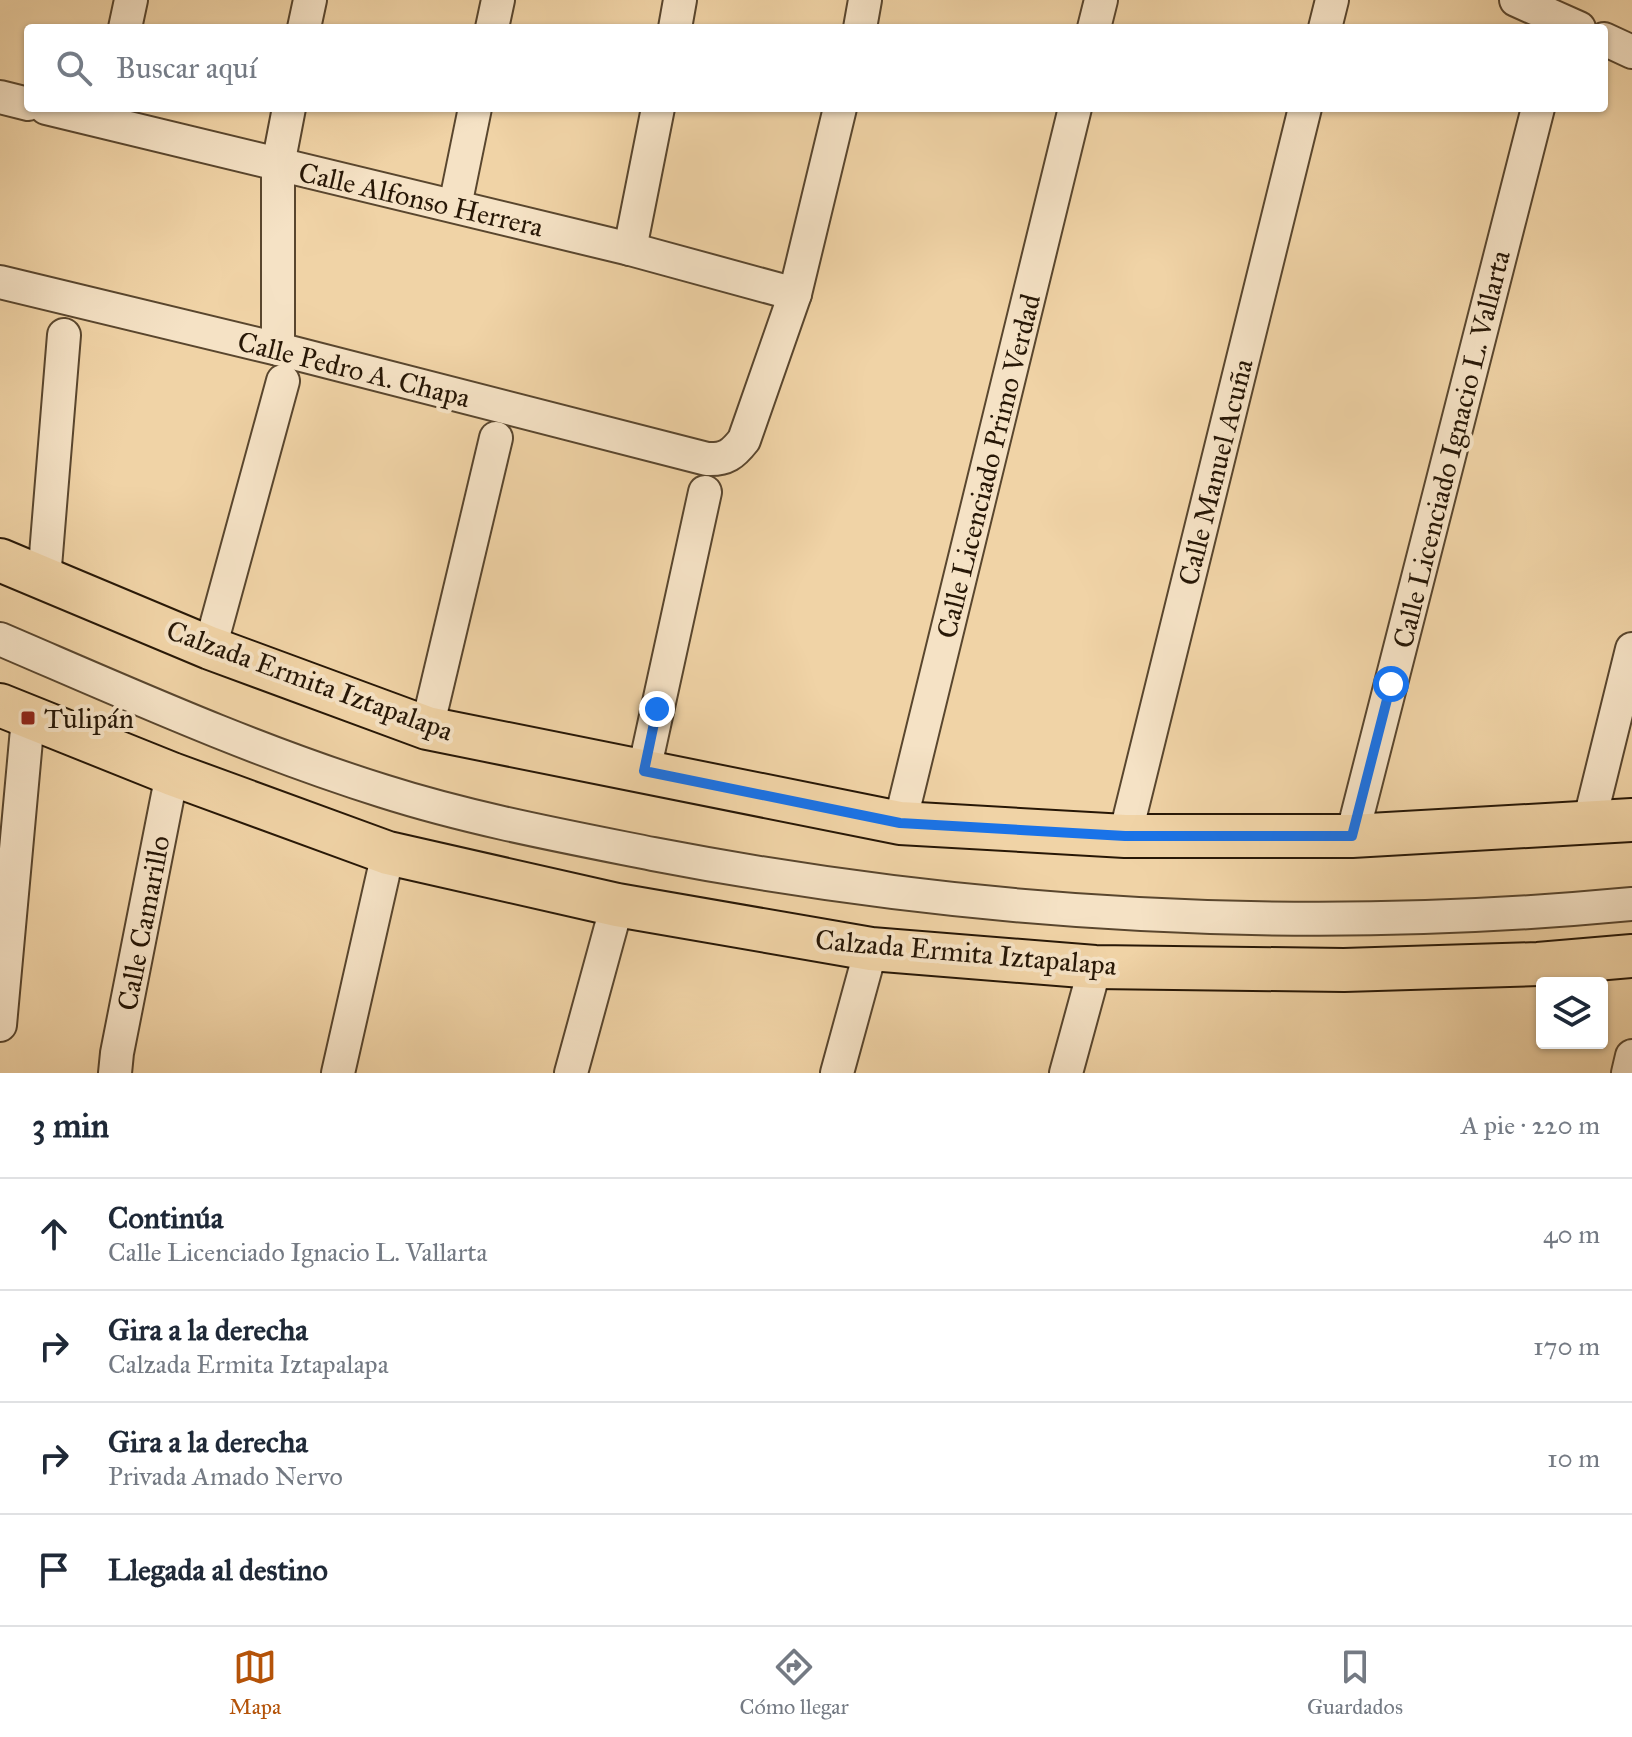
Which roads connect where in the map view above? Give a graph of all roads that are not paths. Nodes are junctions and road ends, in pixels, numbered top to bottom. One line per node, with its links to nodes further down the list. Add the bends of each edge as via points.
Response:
1 (131, 0): 10 (street)
2 (310, 0): 11 (street)
3 (498, 0): 12 (street)
4 (680, 0): 13 (street)
5 (865, 0): 14 (street)
6 (1101, 0): 15 (street)
7 (1332, 0): 16 (street)
8 (1516, 0): 9 (street)
9 (1566, 19)
10 (126, 24)
11 (305, 24)
12 (493, 24)
13 (676, 24)
14 (861, 24)
15 (1095, 24)
16 (1326, 24)
17 (1608, 41): 18 (street)
18 (1632, 52)
19 (0, 97): 20 (street)
20 (24, 103)
21 (80, 112): 29 (street, Calle Alfonso Herrera)
22 (288, 112): 30 (street)
23 (474, 112): 31 (street)
24 (657, 112): 32 (street)
25 (839, 112): 34 (street)
26 (1074, 112): 50 (street, Calle Licenciado Primo Verdad)
27 (1304, 112): 52 (street, Calle Manuel Acuña)
28 (1537, 112): 53 (street, Calle Licenciado Ignacio L. Vallarta)
29 (106, 115): 30 (street, Calle Alfonso Herrera)
30 (278, 165): 31 (street, Calle Alfonso Herrera); 36 (street)
31 (455, 206): 32 (street, Calle Alfonso Herrera)
32 (630, 249): 34 (street, Calle Alfonso Herrera)
33 (0, 282): 36 (street, Calle Pedro A. Chapa)
34 (795, 294): 36 (street, Calle Pedro A. Chapa, via 744,440 722,460)
35 (64, 335): 41 (street)
36 (278, 349)
37 (283, 381): 43 (street)
38 (496, 438): 46 (street)
39 (705, 492): 47 (street)
40 (0, 560): 41 (main road, Calzada Ermita Iztapalapa)
41 (44, 579): 43 (main road, Calzada Ermita Iztapalapa)
42 (0, 639): 55 (street, via 261,750 384,792 539,830 766,875 984,903 1160,915 1389,917)
43 (210, 648): 46 (main road, Calzada Ermita Iztapalapa)
44 (1632, 649): 51 (street)
45 (14, 712): 48 (main road, Calzada Ermita Iztapalapa); 60 (street)
46 (427, 728): 47 (main road, Calzada Ermita Iztapalapa)
47 (644, 771): 50 (main road, Calzada Ermita Iztapalapa)
48 (172, 774): 54 (main road, Calzada Ermita Iztapalapa); 62 (street, Calle Camarillo)
49 (1632, 820): 51 (main road, Calzada Ermita Iztapalapa)
50 (900, 823): 52 (main road, Calzada Ermita Iztapalapa)
51 (1589, 823): 53 (main road, Calzada Ermita Iztapalapa)
52 (1125, 836): 53 (main road, Calzada Ermita Iztapalapa)
53 (1352, 836)
54 (388, 853): 56 (main road, Calzada Ermita Iztapalapa); 63 (street)
55 (1632, 904)
56 (617, 905): 57 (main road, Calzada Ermita Iztapalapa); 64 (street)
57 (871, 949): 59 (main road, Calzada Ermita Iztapalapa); 65 (street)
58 (1632, 956): 59 (main road, Calzada Ermita Iztapalapa, via 1344,970)
59 (1095, 967): 66 (street)
60 (0, 1025)
61 (1632, 1056): 67 (street)
62 (115, 1073)
63 (338, 1073)
64 (571, 1073)
65 (837, 1073)
66 (1066, 1073)
67 (1628, 1073)

